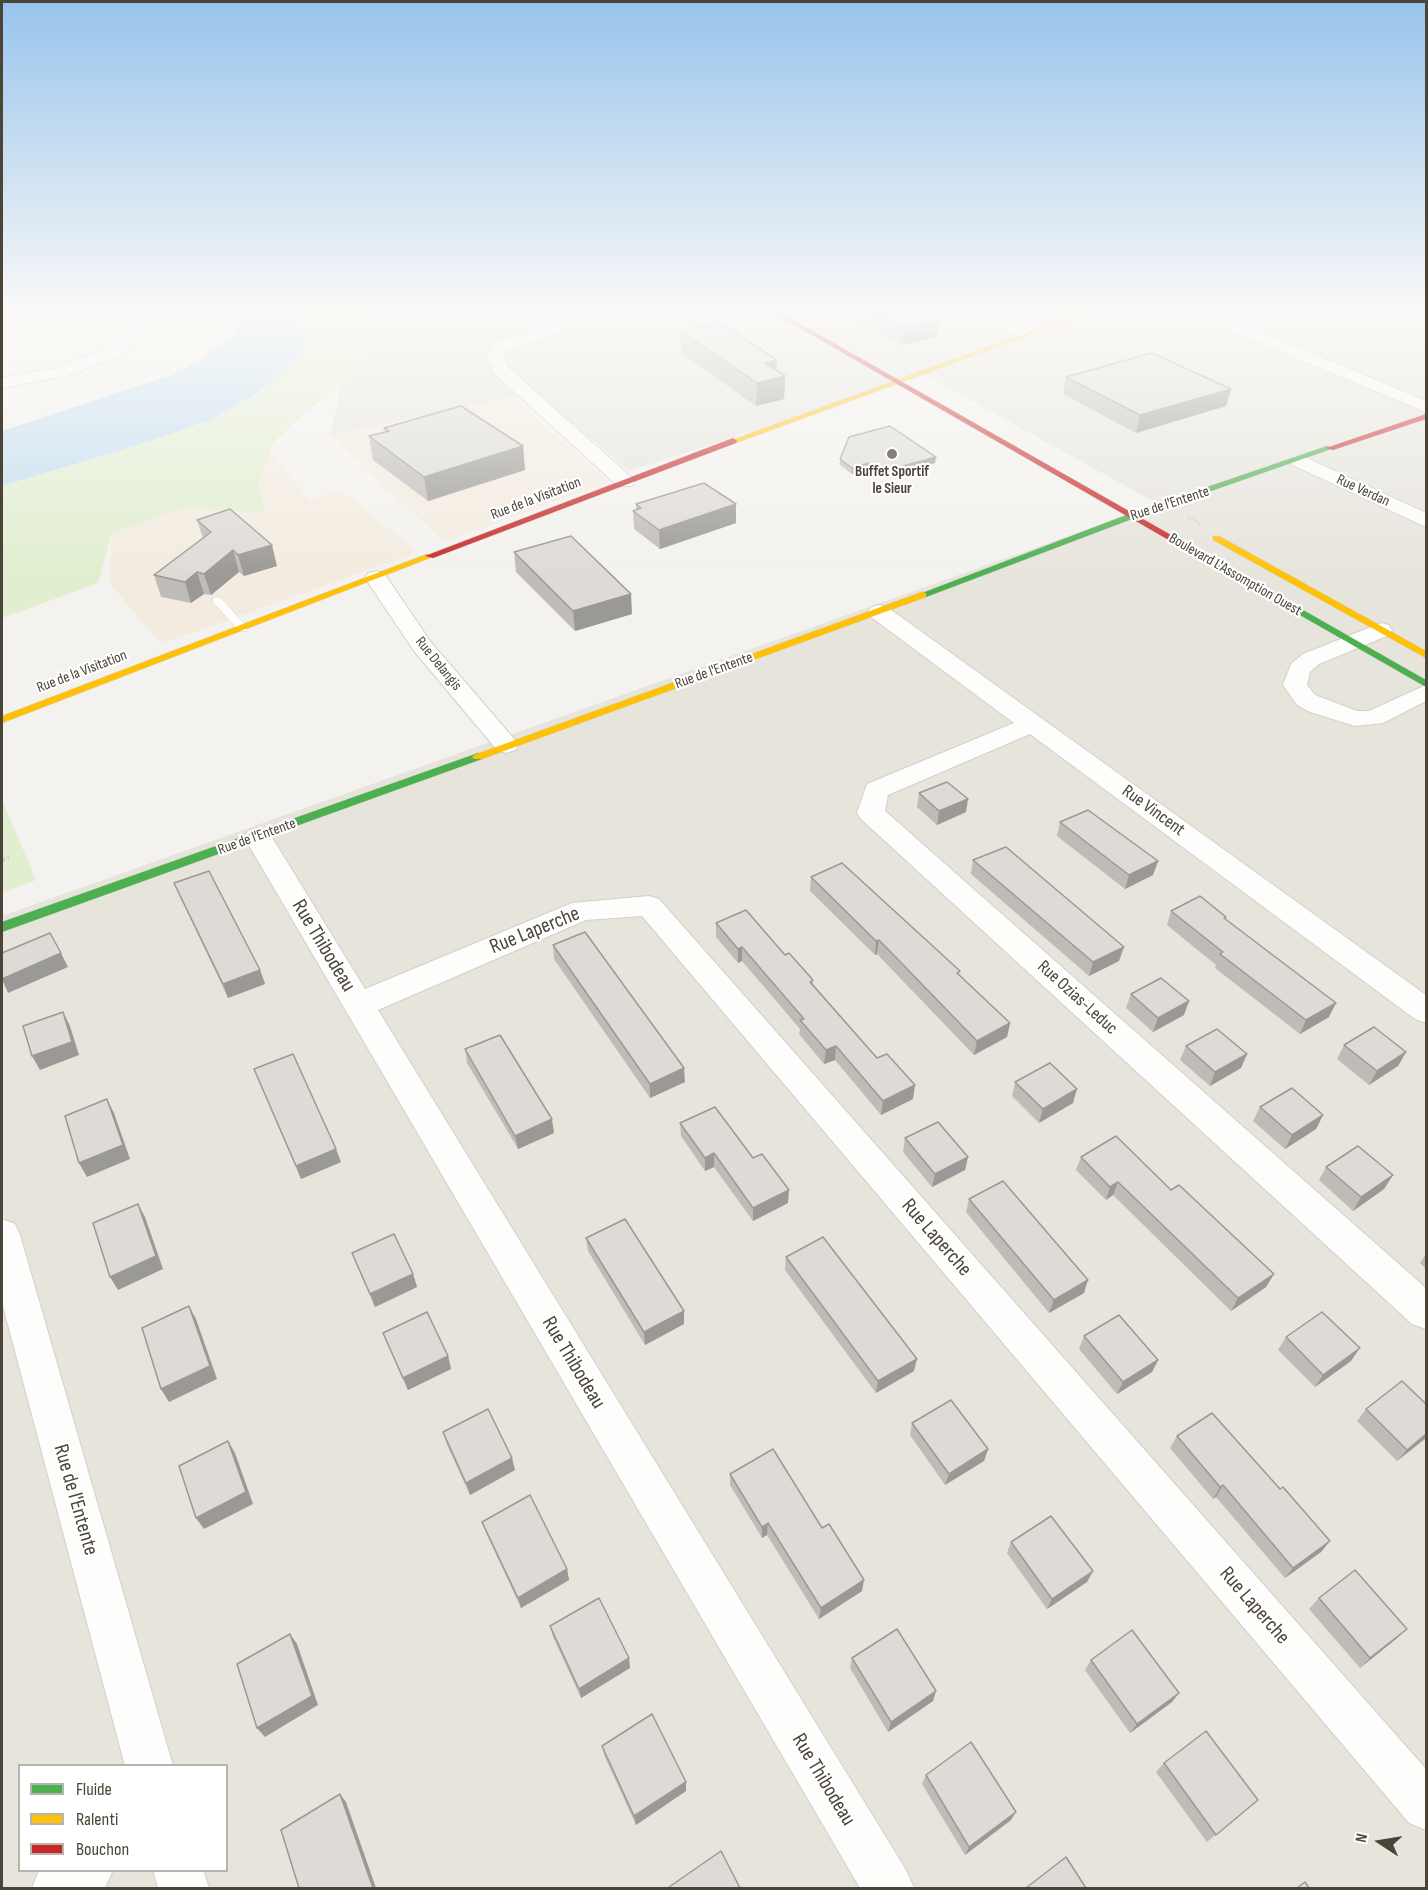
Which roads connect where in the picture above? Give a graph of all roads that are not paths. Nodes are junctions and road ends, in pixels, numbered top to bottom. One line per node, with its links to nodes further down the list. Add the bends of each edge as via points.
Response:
1 (537, 402): 6 (street)
2 (843, 402): 6 (street, Rue de la Visitation)
3 (933, 402): 9 (street, Boulevard L'Assomption Ouest)
4 (1426, 416): 5 (street, Rue de l'Entente)
5 (1300, 461): 8 (street, Rue de l'Entente); 11 (street, Rue Verdan)
6 (625, 482): 13 (street, Rue de la Visitation)
7 (1139, 495): 8 (street, Boulevard L'Assomption Ouest)
8 (1159, 507): 9 (street, Rue de l'Entente); 10 (street, Boulevard L'Assomption Ouest)
9 (1132, 516): 15 (street, Rue de l'Entente); 18 (street, Boulevard L'Assomption Ouest)
10 (1179, 518)
11 (1426, 521)
12 (1200, 529): 17 (street, Boulevard L'Assomption Ouest)
13 (376, 578): 16 (street, Rue de la Visitation); 24 (street, Rue Delangis, via 422,646)
14 (217, 600): 16 (lane)
15 (879, 612): 23 (street, Rue Vincent); 24 (street, Rue de l'Entente)
16 (243, 629): 22 (street, Rue de la Visitation)
17 (1381, 630): 18 (street); 19 (street, Boulevard L'Assomption Ouest)
18 (1354, 643): 20 (street, Boulevard L'Assomption Ouest); 21 (street, via 1311,659 1299,669 1295,686 1306,700 1355,719 1374,718)
19 (1426, 655)
20 (1426, 684)
21 (1426, 692)
22 (2, 720)
23 (1034, 724): 28 (street, Rue Vincent); 30 (street, Rue Ozias-Leduc, via 876,790 871,813)
24 (506, 745): 25 (street, Rue de l'Entente)
25 (258, 837): 26 (street, Rue de l'Entente); 27 (street, Rue Thibodeau)
26 (2, 927)
27 (358, 1005): 32 (street, Rue Laperche, via 582,910 649,906); 37 (street, Rue Thibodeau)
28 (1426, 1011)
29 (2, 1235): 31 (street, Rue de l'Entente)
30 (1426, 1312)
31 (148, 1764)
32 (1426, 1806)
33 (85, 1872): 35 (street)
34 (179, 1872): 36 (street)
35 (57, 1888)
36 (183, 1888)
37 (888, 1888)

